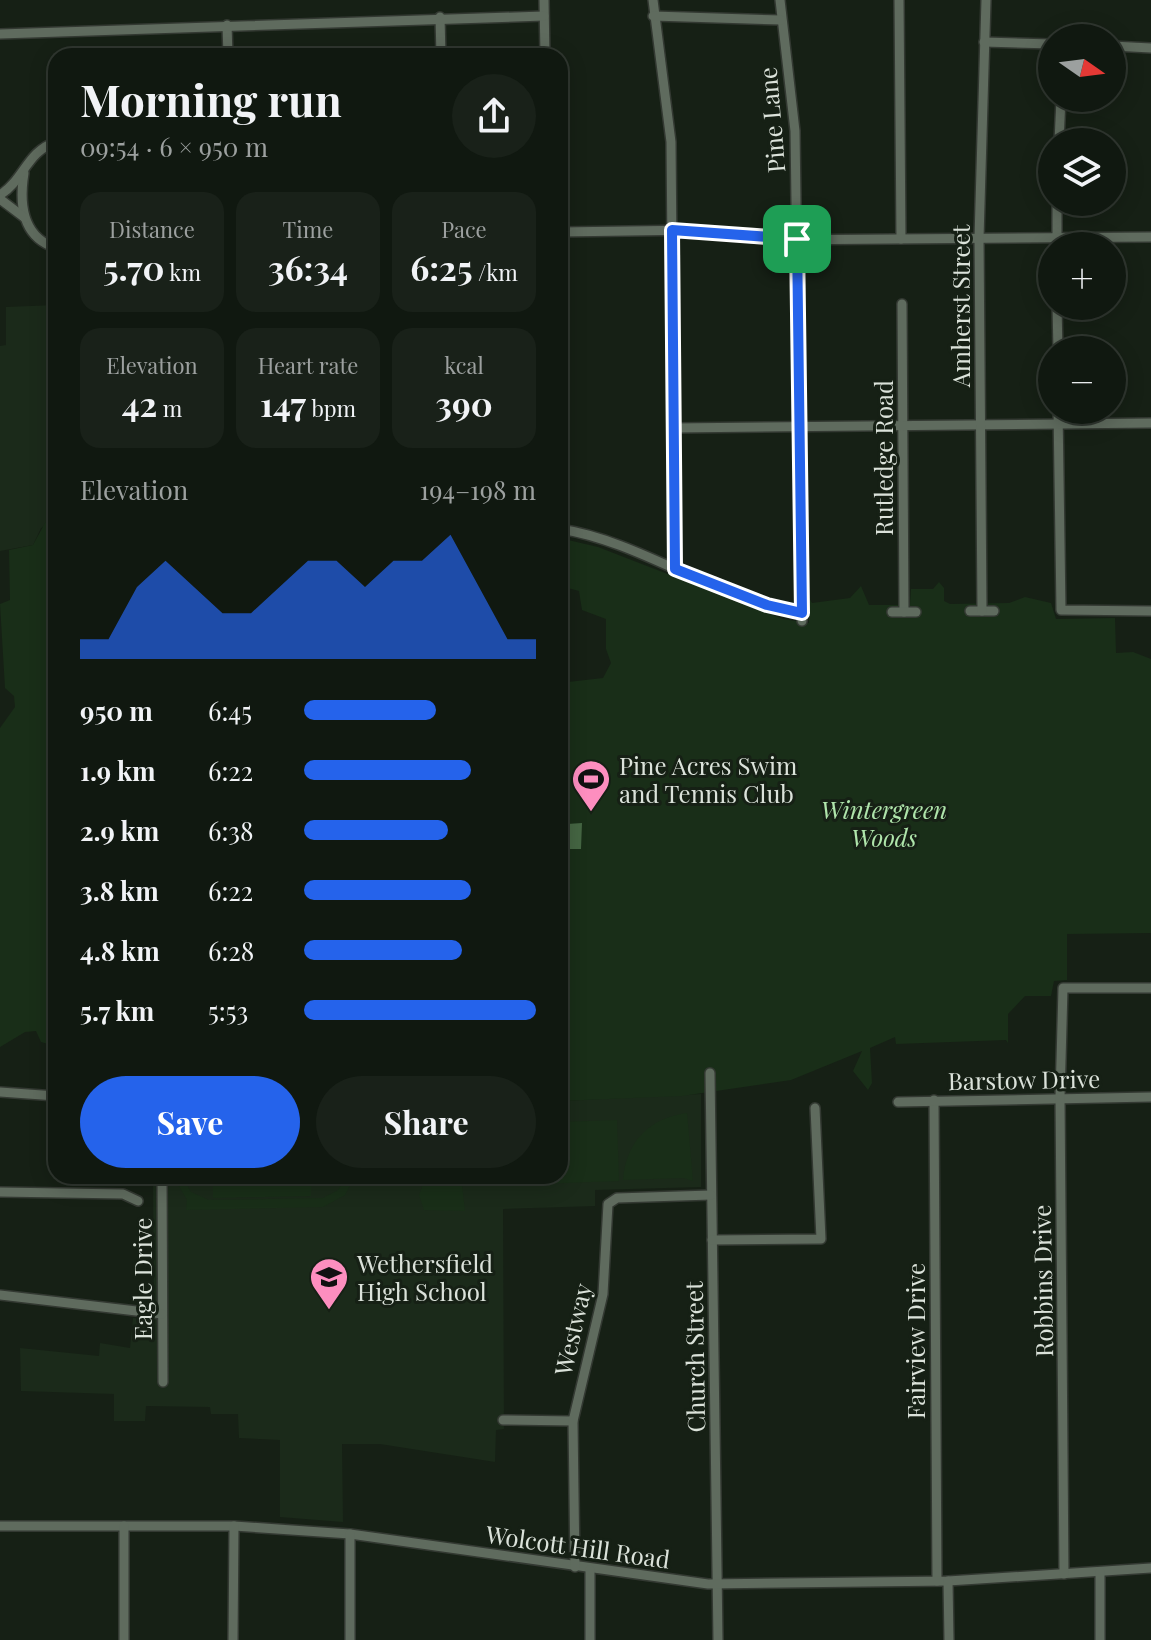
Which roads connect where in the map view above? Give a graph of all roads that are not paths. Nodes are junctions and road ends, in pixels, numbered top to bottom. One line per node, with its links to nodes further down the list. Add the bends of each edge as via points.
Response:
1 (544, 0): 6 (street)
2 (653, 0): 7 (street)
3 (780, 0): 9 (street, Pine Lane)
4 (899, 0): 29 (street)
5 (986, 0): 12 (street, Amherst Street)
6 (544, 16): 8 (street); 17 (street)
7 (653, 16): 9 (street); 23 (street, via 670,125)
8 (440, 17): 10 (street); 16 (street)
9 (781, 20): 28 (street, Pine Lane, via 794,119)
10 (227, 25): 11 (street); 15 (street)
11 (0, 34)
12 (984, 42): 13 (street); 26 (street, Amherst Street)
13 (1038, 44)
14 (1126, 47): 18 (street)
15 (228, 48)
16 (441, 48)
17 (545, 48)
18 (1151, 48)
19 (48, 146): 20 (street, via 36,152)
20 (24, 173): 21 (street); 22 (street)
21 (0, 197): 22 (street)
22 (25, 218): 31 (street, via 34,236)
23 (672, 230): 24 (street); 28 (street); 39 (street)
24 (568, 232)
25 (1151, 237): 27 (street)
26 (979, 238): 29 (street); 30 (street); 36 (street, Amherst Street)
27 (1126, 238)
28 (797, 239): 29 (street); 38 (street, Pine Lane)
29 (901, 239)
30 (1038, 241)
31 (48, 244)
32 (902, 304): 37 (street, Rutledge Road)
33 (1126, 423): 34 (street)
34 (1151, 423)
35 (1058, 424): 36 (street); 45 (street, via 1061,610)
36 (980, 425): 37 (street); 43 (street, Amherst Street)
37 (902, 426): 38 (street); 47 (street, Rutledge Road)
38 (799, 427): 39 (street); 41 (street, Pine Lane, via 802,617)
39 (674, 428): 41 (street)
40 (568, 531): 41 (street)
41 (675, 569)
42 (970, 611): 43 (street)
43 (982, 611): 44 (street)
44 (994, 611)
45 (1151, 611)
46 (892, 612): 47 (street)
47 (904, 612): 48 (street)
48 (916, 612)
49 (1151, 988): 53 (street, Robbins Drive, via 1063,988)
50 (710, 1073): 60 (street, Church Street)
51 (0, 1092): 52 (street)
52 (48, 1095)
53 (1060, 1097): 54 (street, Barstow Drive); 55 (street, Barstow Drive); 76 (street, Robbins Drive)
54 (1151, 1097)
55 (934, 1100): 56 (street, Barstow Drive); 77 (street, Fairview Drive)
56 (898, 1102)
57 (815, 1108): 62 (street, via 821,1239)
58 (162, 1184): 64 (street, Eagle Drive)
59 (0, 1192): 61 (street, via 123,1194)
60 (711, 1195): 62 (street, Church Street); 67 (street, Westway, via 617,1198 608,1204 603,1294)
61 (138, 1201)
62 (712, 1240): 78 (street, Church Street)
63 (0, 1295): 64 (street)
64 (162, 1314): 65 (street, Eagle Drive)
65 (163, 1382)
66 (503, 1420): 67 (street)
67 (573, 1421): 72 (street, Westway)
68 (0, 1526): 69 (street, Wolcott Hill Road)
69 (124, 1526): 70 (street, Wolcott Hill Road); 79 (street)
70 (234, 1526): 71 (street, Wolcott Hill Road); 80 (street)
71 (350, 1534): 72 (street, Wolcott Hill Road); 81 (street)
72 (575, 1567): 74 (street, Wolcott Hill Road)
73 (1151, 1568): 75 (street, Wolcott Hill Road)
74 (590, 1570): 78 (street, Wolcott Hill Road); 82 (street)
75 (1100, 1572): 76 (street, Wolcott Hill Road); 85 (street)
76 (1064, 1574): 77 (street, Wolcott Hill Road)
77 (942, 1581): 78 (street, Wolcott Hill Road); 84 (street, Fairview Drive)
78 (716, 1584): 83 (street, Church Street)
79 (124, 1640)
80 (233, 1640)
81 (350, 1640)
82 (590, 1640)
83 (718, 1640)
84 (949, 1640)
85 (1100, 1640)

